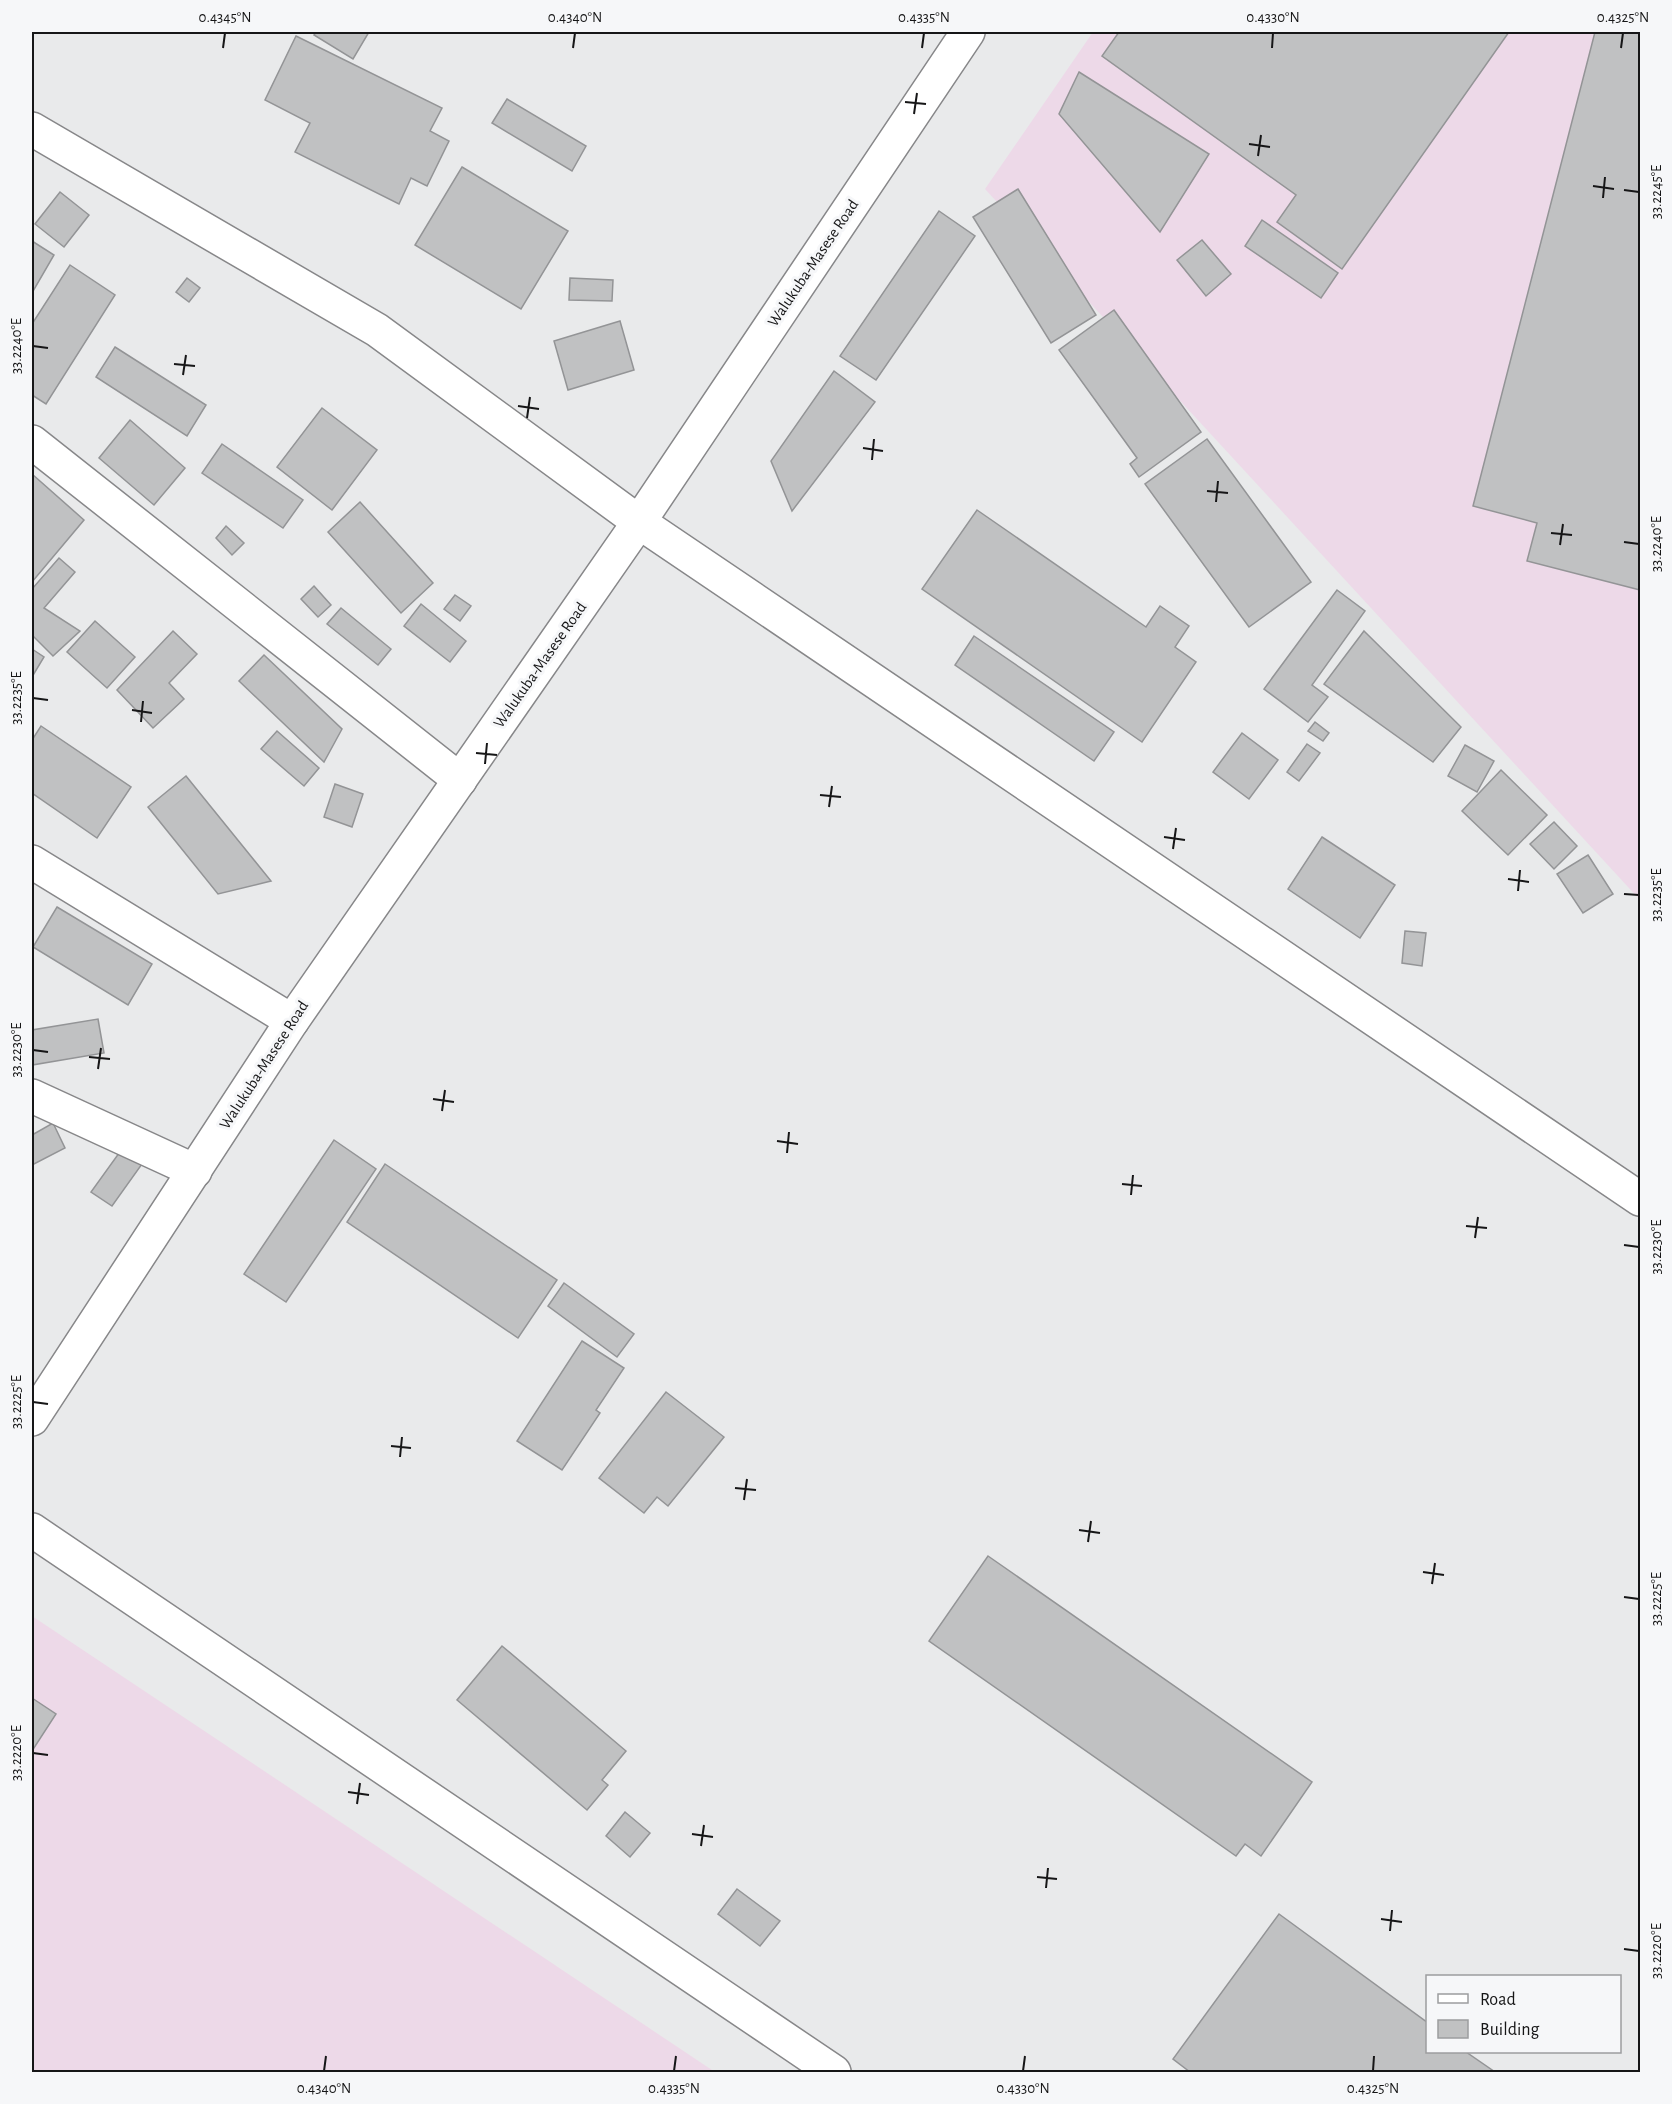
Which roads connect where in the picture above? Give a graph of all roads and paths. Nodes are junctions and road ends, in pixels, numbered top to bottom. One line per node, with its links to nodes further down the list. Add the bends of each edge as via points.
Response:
1 (968, 32): 4 (street, Walukuba-Masese Road)
2 (32, 129): 4 (street, via 377,330)
3 (32, 442): 5 (street)
4 (639, 522): 5 (street, Walukuba-Masese Road); 10 (street)
5 (460, 780): 7 (street, Walukuba-Masese Road)
6 (32, 862): 7 (street)
7 (292, 1021): 9 (street, Walukuba-Masese Road)
8 (32, 1096): 9 (street)
9 (195, 1170): 11 (street, Walukuba-Masese Road)
10 (1641, 1199)
11 (32, 1419)
12 (32, 1530): 13 (street)
13 (834, 2073)

